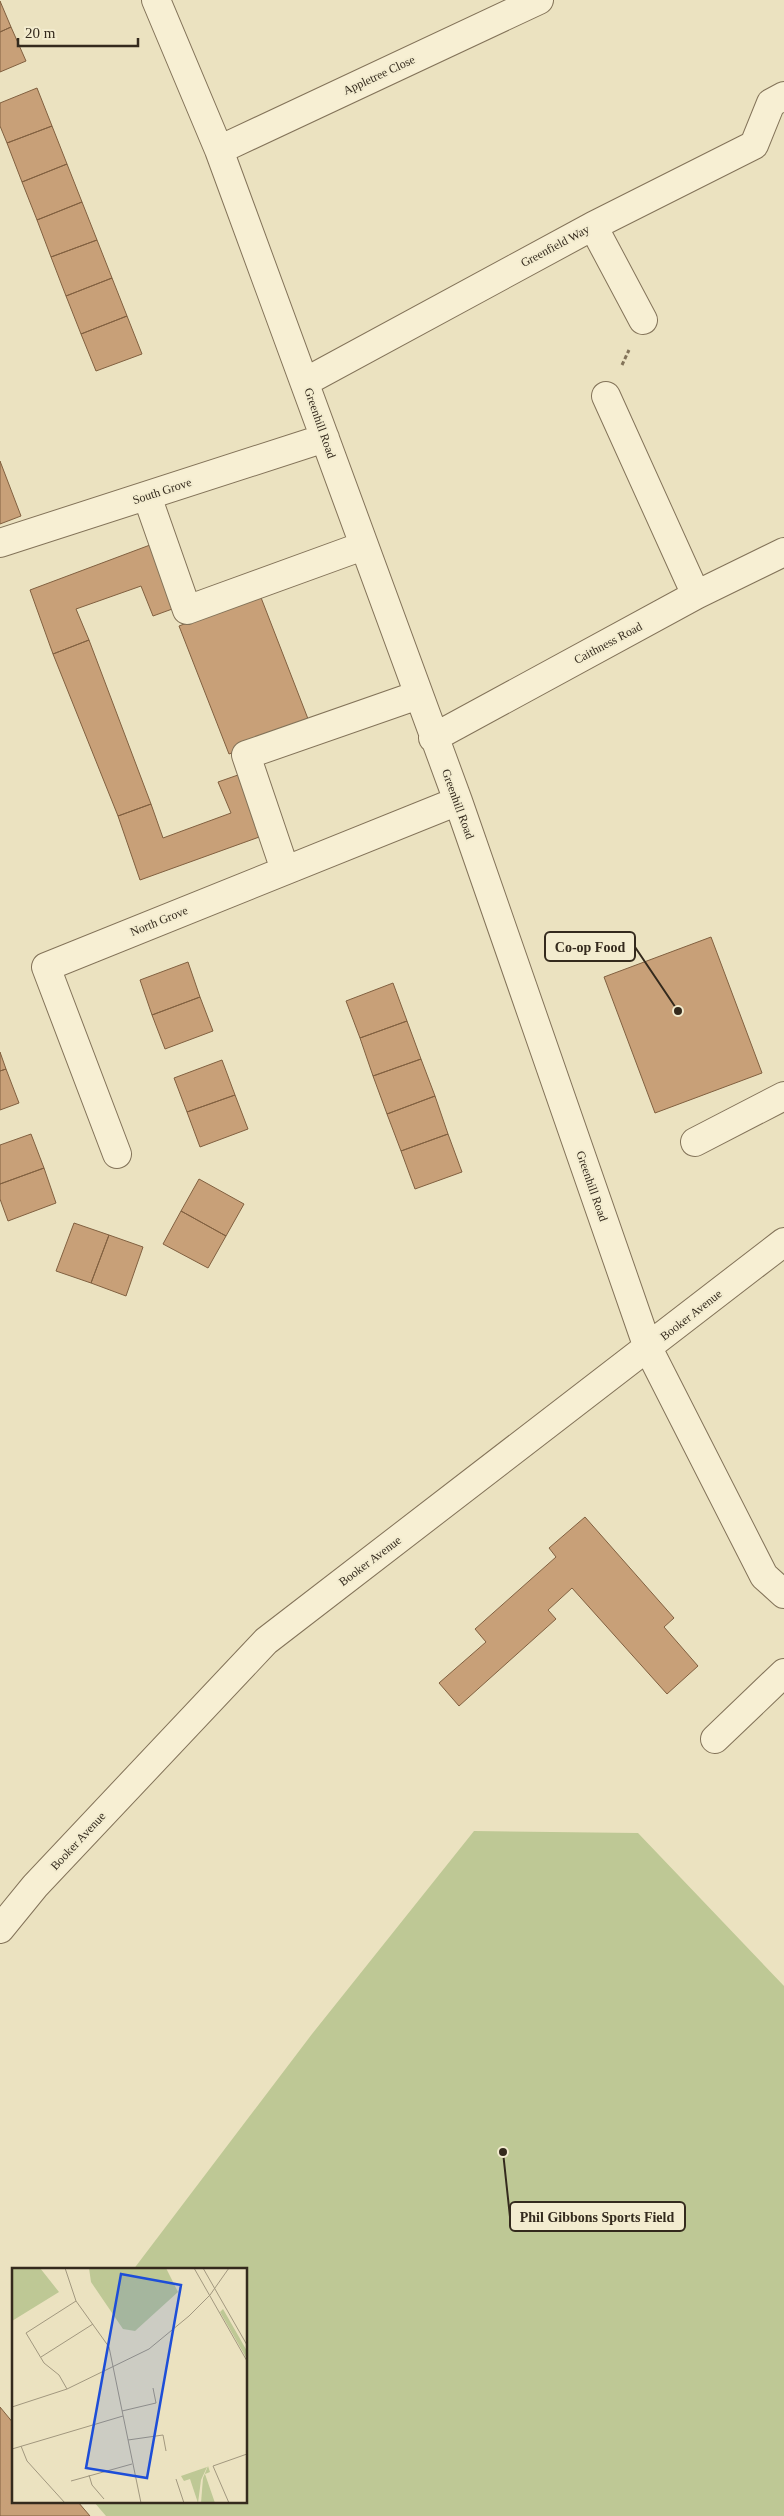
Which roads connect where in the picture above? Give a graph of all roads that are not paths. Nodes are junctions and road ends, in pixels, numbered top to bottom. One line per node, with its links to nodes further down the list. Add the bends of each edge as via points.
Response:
1 (156, 0): 4 (street, Greenhill Road)
2 (539, 0): 4 (street, Appletree Close)
3 (778, 99): 5 (street, Greenfield Way, via 754,145)
4 (219, 150): 7 (street, Greenhill Road)
5 (593, 226): 6 (street); 7 (street, Greenfield Way)
6 (643, 320)
7 (305, 382): 9 (street, Greenhill Road)
8 (606, 396): 14 (street)
9 (325, 438): 10 (street, South Grove); 12 (street, Greenhill Road)
10 (147, 496): 11 (street, South Grove); 12 (street, via 186,610)
11 (0, 543)
12 (364, 546): 15 (street, Greenhill Road)
13 (784, 552): 14 (street, Caithness Road)
14 (696, 595): 16 (street, Caithness Road)
15 (418, 695): 16 (street, Greenhill Road); 18 (street, via 246,755)
16 (434, 738): 17 (street, Greenhill Road)
17 (458, 800): 18 (street, North Grove); 23 (street, Greenhill Road)
18 (285, 870): 21 (street, North Grove, via 46,967)
19 (784, 1096): 20 (street)
20 (695, 1142)
21 (117, 1154)
22 (784, 1242): 23 (street, Booker Avenue)
23 (648, 1348): 24 (street, Greenhill Road, via 764,1576); 27 (street, Booker Avenue, via 266,1641 35,1886)
24 (784, 1594)
25 (784, 1673): 26 (street)
26 (715, 1739)
27 (0, 1929)

